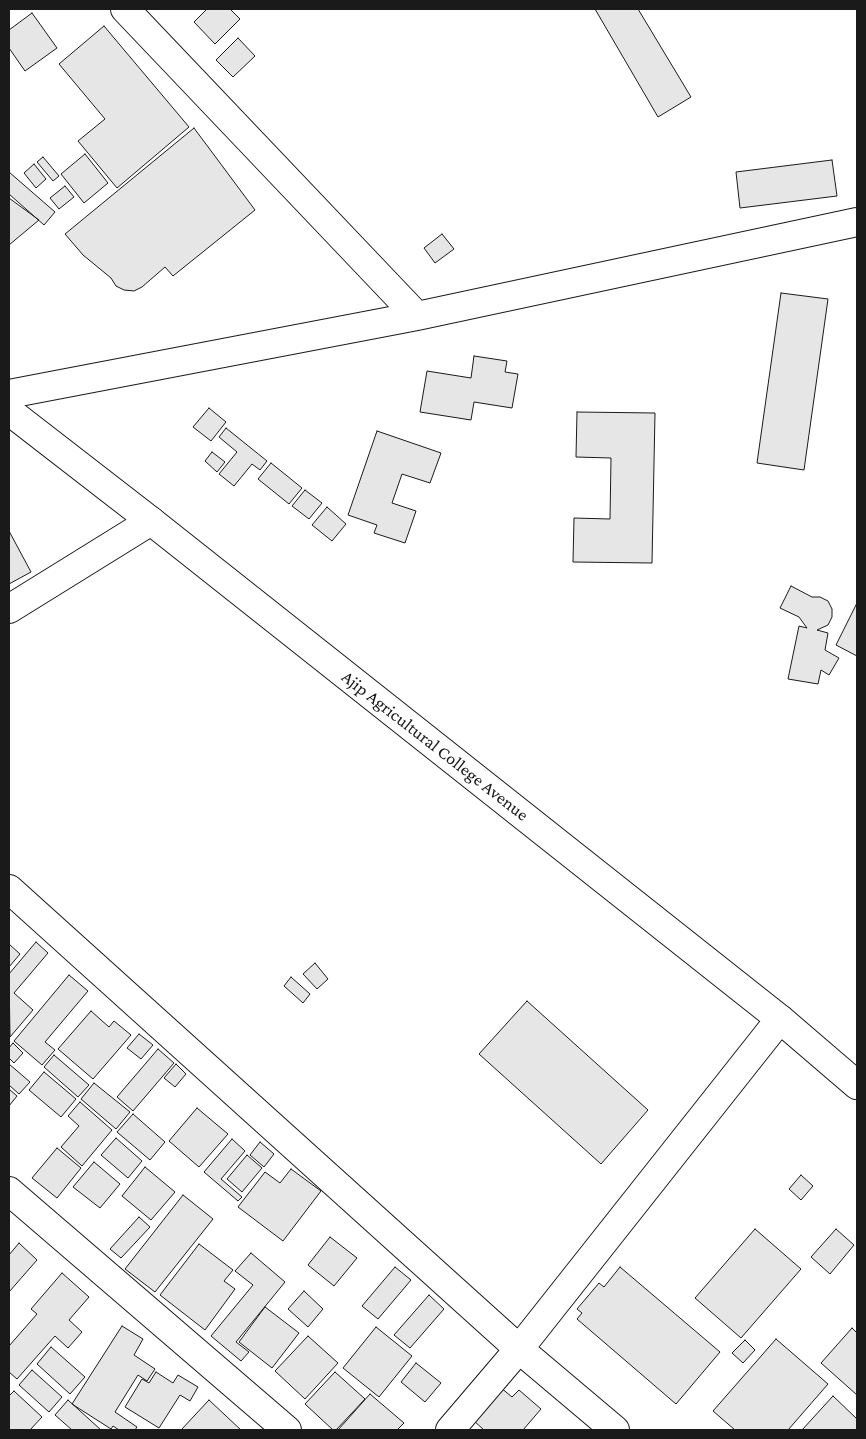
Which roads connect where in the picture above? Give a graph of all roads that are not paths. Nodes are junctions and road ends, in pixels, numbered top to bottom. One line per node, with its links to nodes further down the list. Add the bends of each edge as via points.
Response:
1 (125, 9): 3 (street)
2 (857, 222): 3 (street)
3 (417, 316): 4 (street)
4 (9, 394)
5 (9, 411): 6 (street, Ajip Agricultural College Avenue)
6 (151, 521): 7 (street); 9 (street, Ajip Agricultural College Avenue)
7 (9, 609)
8 (9, 889): 12 (street)
9 (780, 1020): 10 (street, Ajip Agricultural College Avenue); 12 (street)
10 (857, 1085)
11 (9, 1191): 13 (street)
12 (519, 1349): 14 (street); 15 (street)
13 (287, 1430)
14 (450, 1430)
15 (615, 1430)

